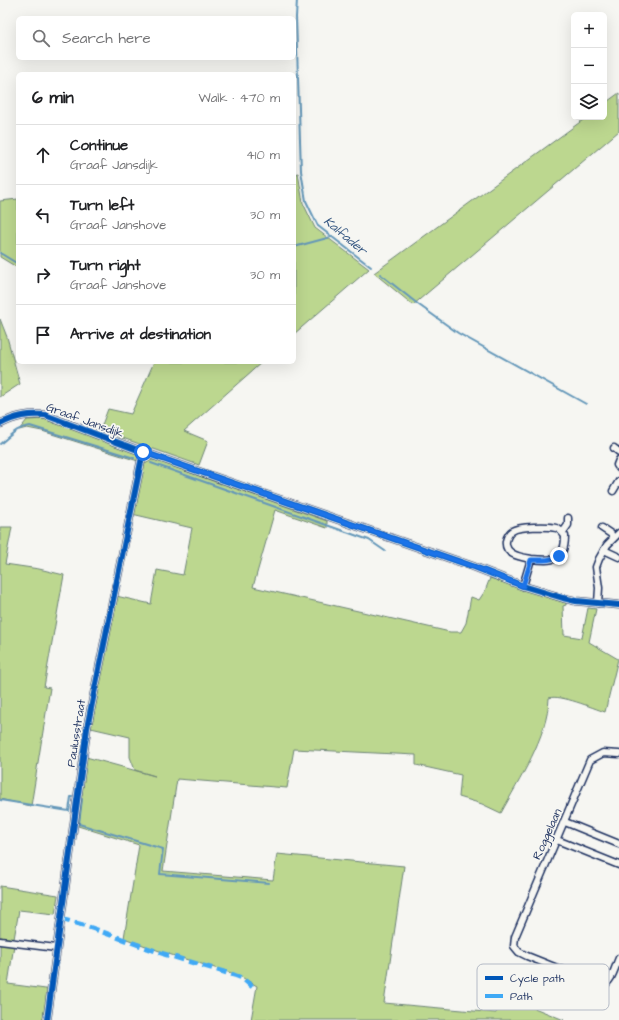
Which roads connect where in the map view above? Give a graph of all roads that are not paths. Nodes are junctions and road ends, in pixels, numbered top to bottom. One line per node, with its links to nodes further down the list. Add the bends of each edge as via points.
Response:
1 (0, 424): 3 (street, Graaf Jansdijk, via 19,416 45,415)
2 (614, 448): 4 (street)
3 (143, 452): 17 (street, Graaf Jansdijk); 26 (street, Paulusstraat, via 87,728)
4 (619, 452)
5 (619, 460): 6 (street)
6 (619, 468)
7 (619, 481): 8 (street)
8 (613, 491)
9 (568, 518): 11 (street, via 568,526)
10 (602, 528): 13 (street)
11 (563, 532): 16 (street, via 565,544 559,556 553,559); 16 (street, via 555,528 518,528 511,531 506,540 508,550 512,554)
12 (619, 533): 13 (street)
13 (613, 538): 14 (street)
14 (604, 550): 15 (street); 18 (street, via 596,567)
15 (619, 557)
16 (531, 560): 17 (street)
17 (523, 586): 18 (street, Graaf Jansdijk, via 563,598)
18 (598, 603): 19 (street, Graaf Jansdijk)
19 (619, 605)
20 (619, 754): 21 (street, Roggelaan, via 603,753 590,760)
21 (565, 822): 22 (street, Roggelaan); 23 (street)
22 (557, 840): 24 (street); 28 (street, Roggelaan, via 515,937 514,946 519,952)
23 (619, 844)
24 (619, 865)
25 (0, 941): 26 (street)
26 (56, 948): 30 (street, Paulusstraat)
27 (619, 958): 29 (street, Roggelaan)
28 (547, 964)
29 (609, 981)
30 (46, 1020)

